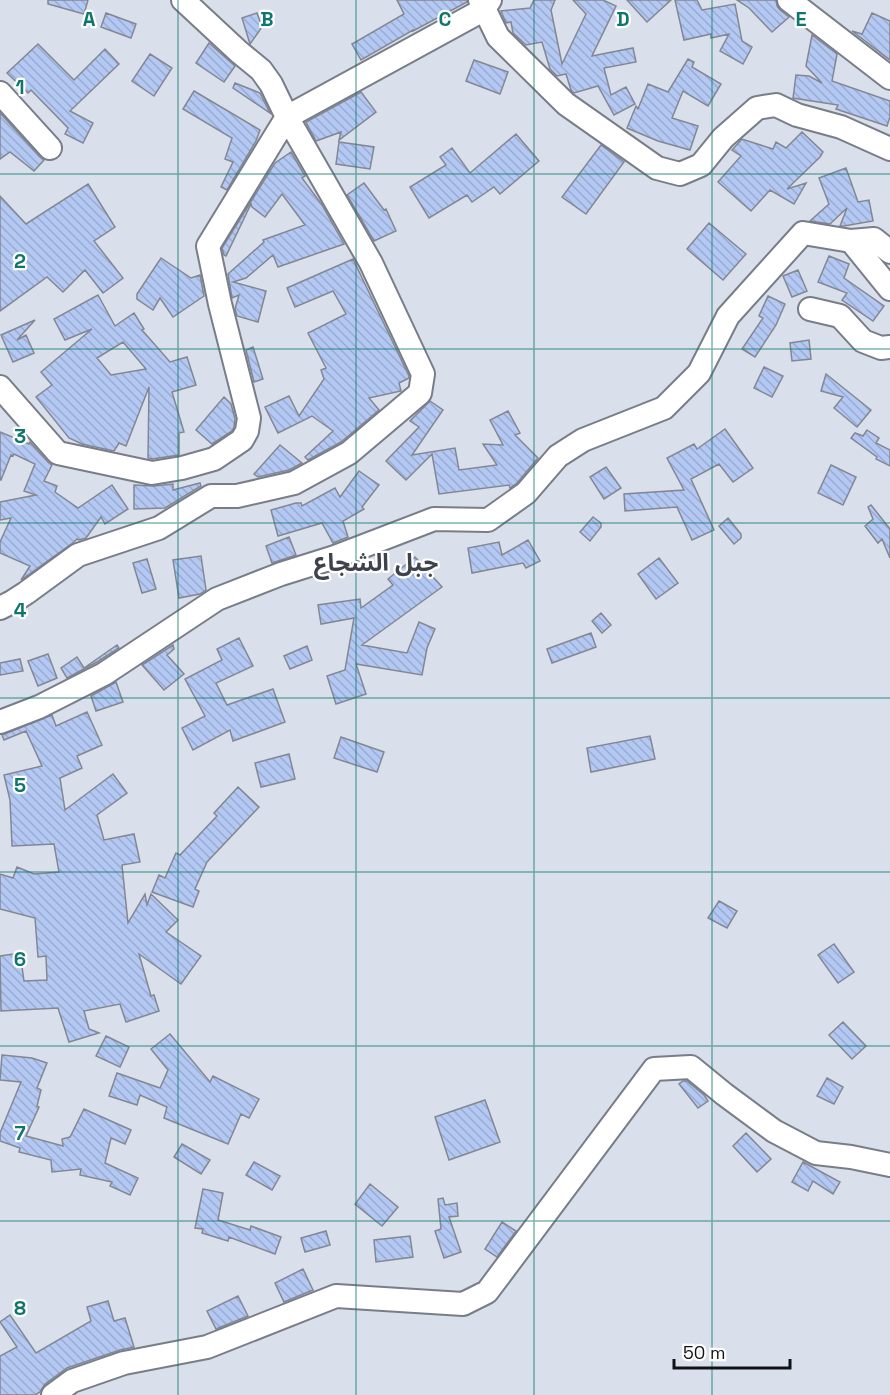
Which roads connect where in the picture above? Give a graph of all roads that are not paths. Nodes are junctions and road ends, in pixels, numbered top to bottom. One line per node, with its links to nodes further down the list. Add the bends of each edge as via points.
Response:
1 (183, 0): 6 (street, via 261,70)
2 (789, 0): 4 (street)
3 (484, 3): 6 (street); 8 (street, via 498,37 566,105 657,168 680,174 701,165 723,138 757,108 777,105)
4 (890, 78)
5 (0, 93): 7 (street)
6 (287, 117): 14 (street, via 208,246 249,418 242,440 214,459 152,474 58,453); 15 (street, via 371,263 423,374 420,393 349,453 294,483 237,496 211,496 159,528 78,555)
7 (50, 148)
8 (890, 149)
9 (851, 242): 10 (street, via 874,239); 11 (street); 16 (street, via 803,233 728,316 699,373 664,408 583,440 558,456 526,493 488,520 434,519 217,599 104,674)
10 (890, 252)
11 (890, 289)
12 (810, 309): 13 (street, via 840,316 863,341)
13 (890, 347)
14 (0, 387)
15 (0, 608)
16 (0, 722)
17 (890, 1165): 18 (street, via 816,1153 774,1131 691,1067 654,1069 487,1292 463,1304 336,1296 207,1347 124,1364 72,1381)
18 (53, 1395)

